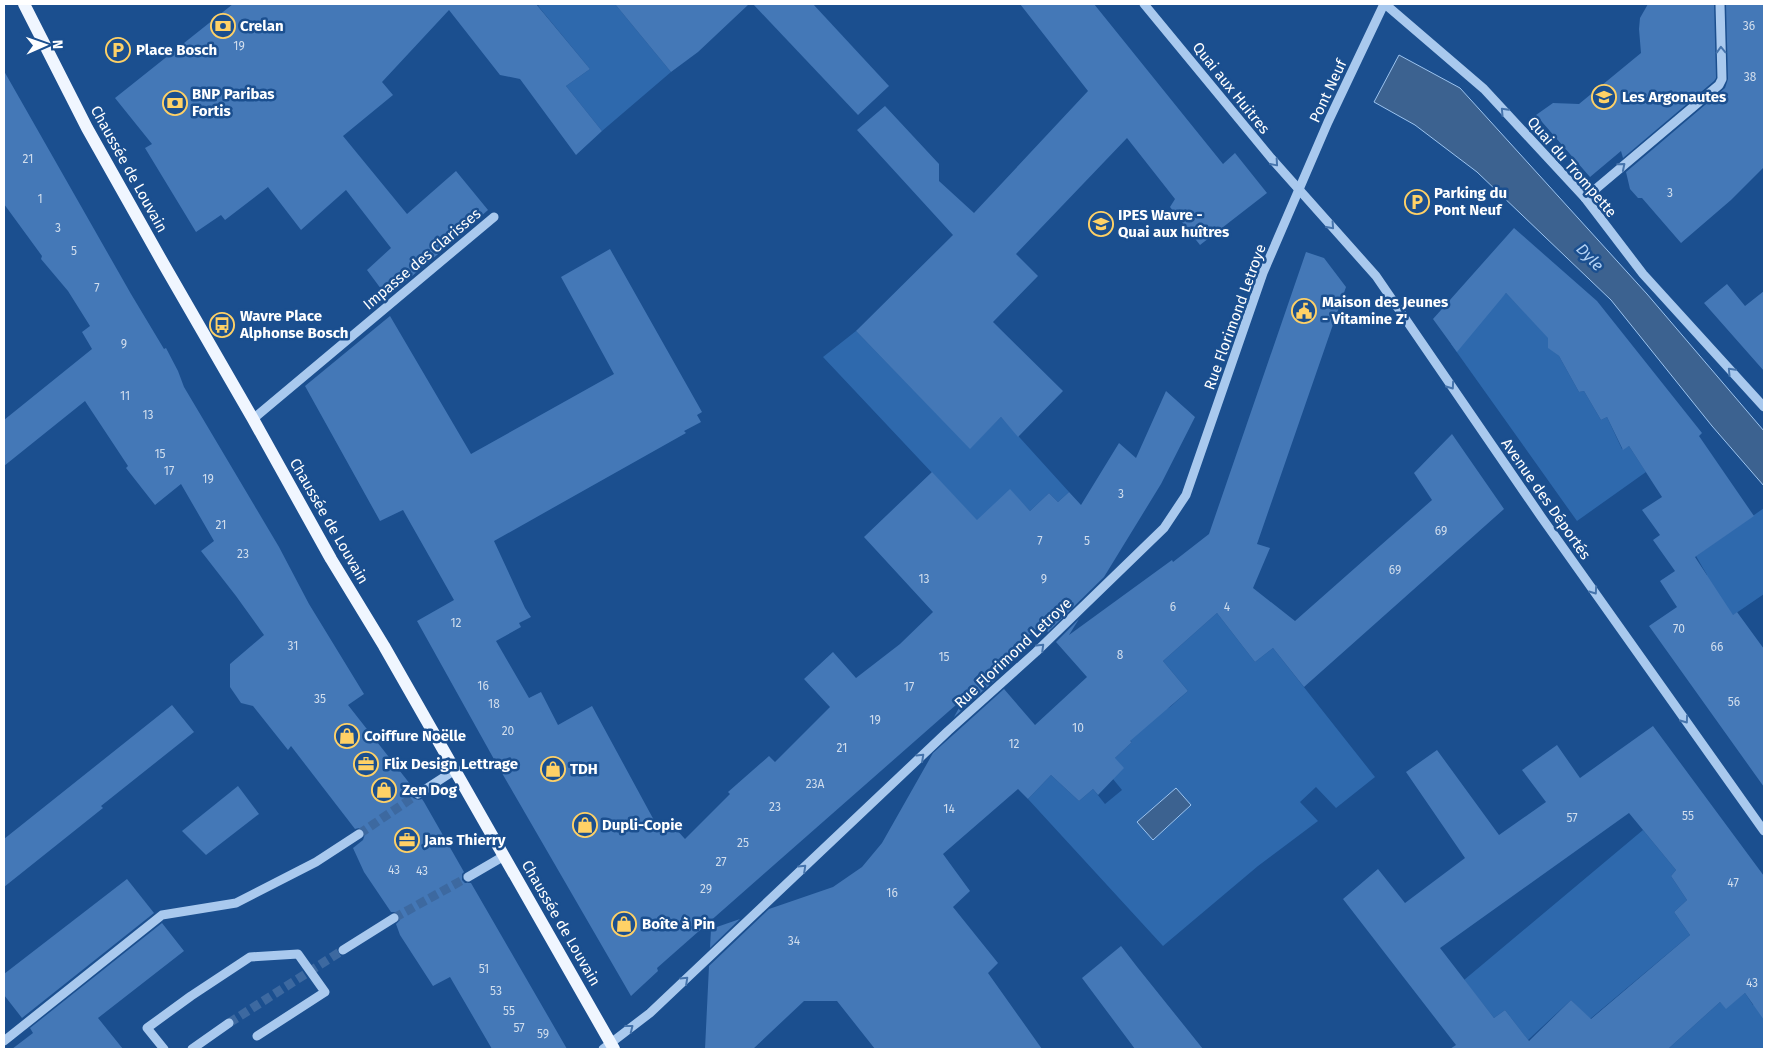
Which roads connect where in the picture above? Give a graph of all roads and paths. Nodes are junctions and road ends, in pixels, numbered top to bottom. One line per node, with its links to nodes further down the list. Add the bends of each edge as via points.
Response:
1 (24, 4): 9 (main road, Chaussée de Louvain, via 87,128)
2 (1144, 4): 5 (street, Quai aux Huitres, one-way to 5)
3 (1385, 4): 5 (street, Pont Neuf); 6 (street, Quai du Trompette, one-way to 3, via 1484,89)
4 (1720, 4): 6 (street, one-way to 4, via 1719,85 1722,80)
5 (1298, 190): 12 (street, Avenue des Déportés, one-way to 12, via 1376,276 1542,518); 21 (street, Rue Florimond Letroye, one-way to 5, via 650,1013 1164,528 1186,495 1263,273)
6 (1585, 198): 8 (street, Quai du Trompette, one-way to 6, via 1643,274)
7 (494, 217): 9 (street, Impasse des Clarisses)
8 (1764, 407)
9 (253, 419): 10 (main road, Chaussée de Louvain)
10 (455, 770): 11 (street); 14 (main road, Chaussée de Louvain)
11 (418, 794)
12 (1764, 831)
13 (359, 834): 20 (street, via 316,862 236,903 162,915)
14 (504, 856): 15 (street); 21 (main road, Chaussée de Louvain)
15 (468, 877)
16 (394, 918): 17 (street)
17 (343, 950)
18 (229, 1023): 23 (street)
19 (257, 1036): 22 (street, via 325,992 298,954 250,957 191,996 147,1028)
20 (4, 1040)
21 (609, 1047)
22 (164, 1049)
23 (192, 1049)

